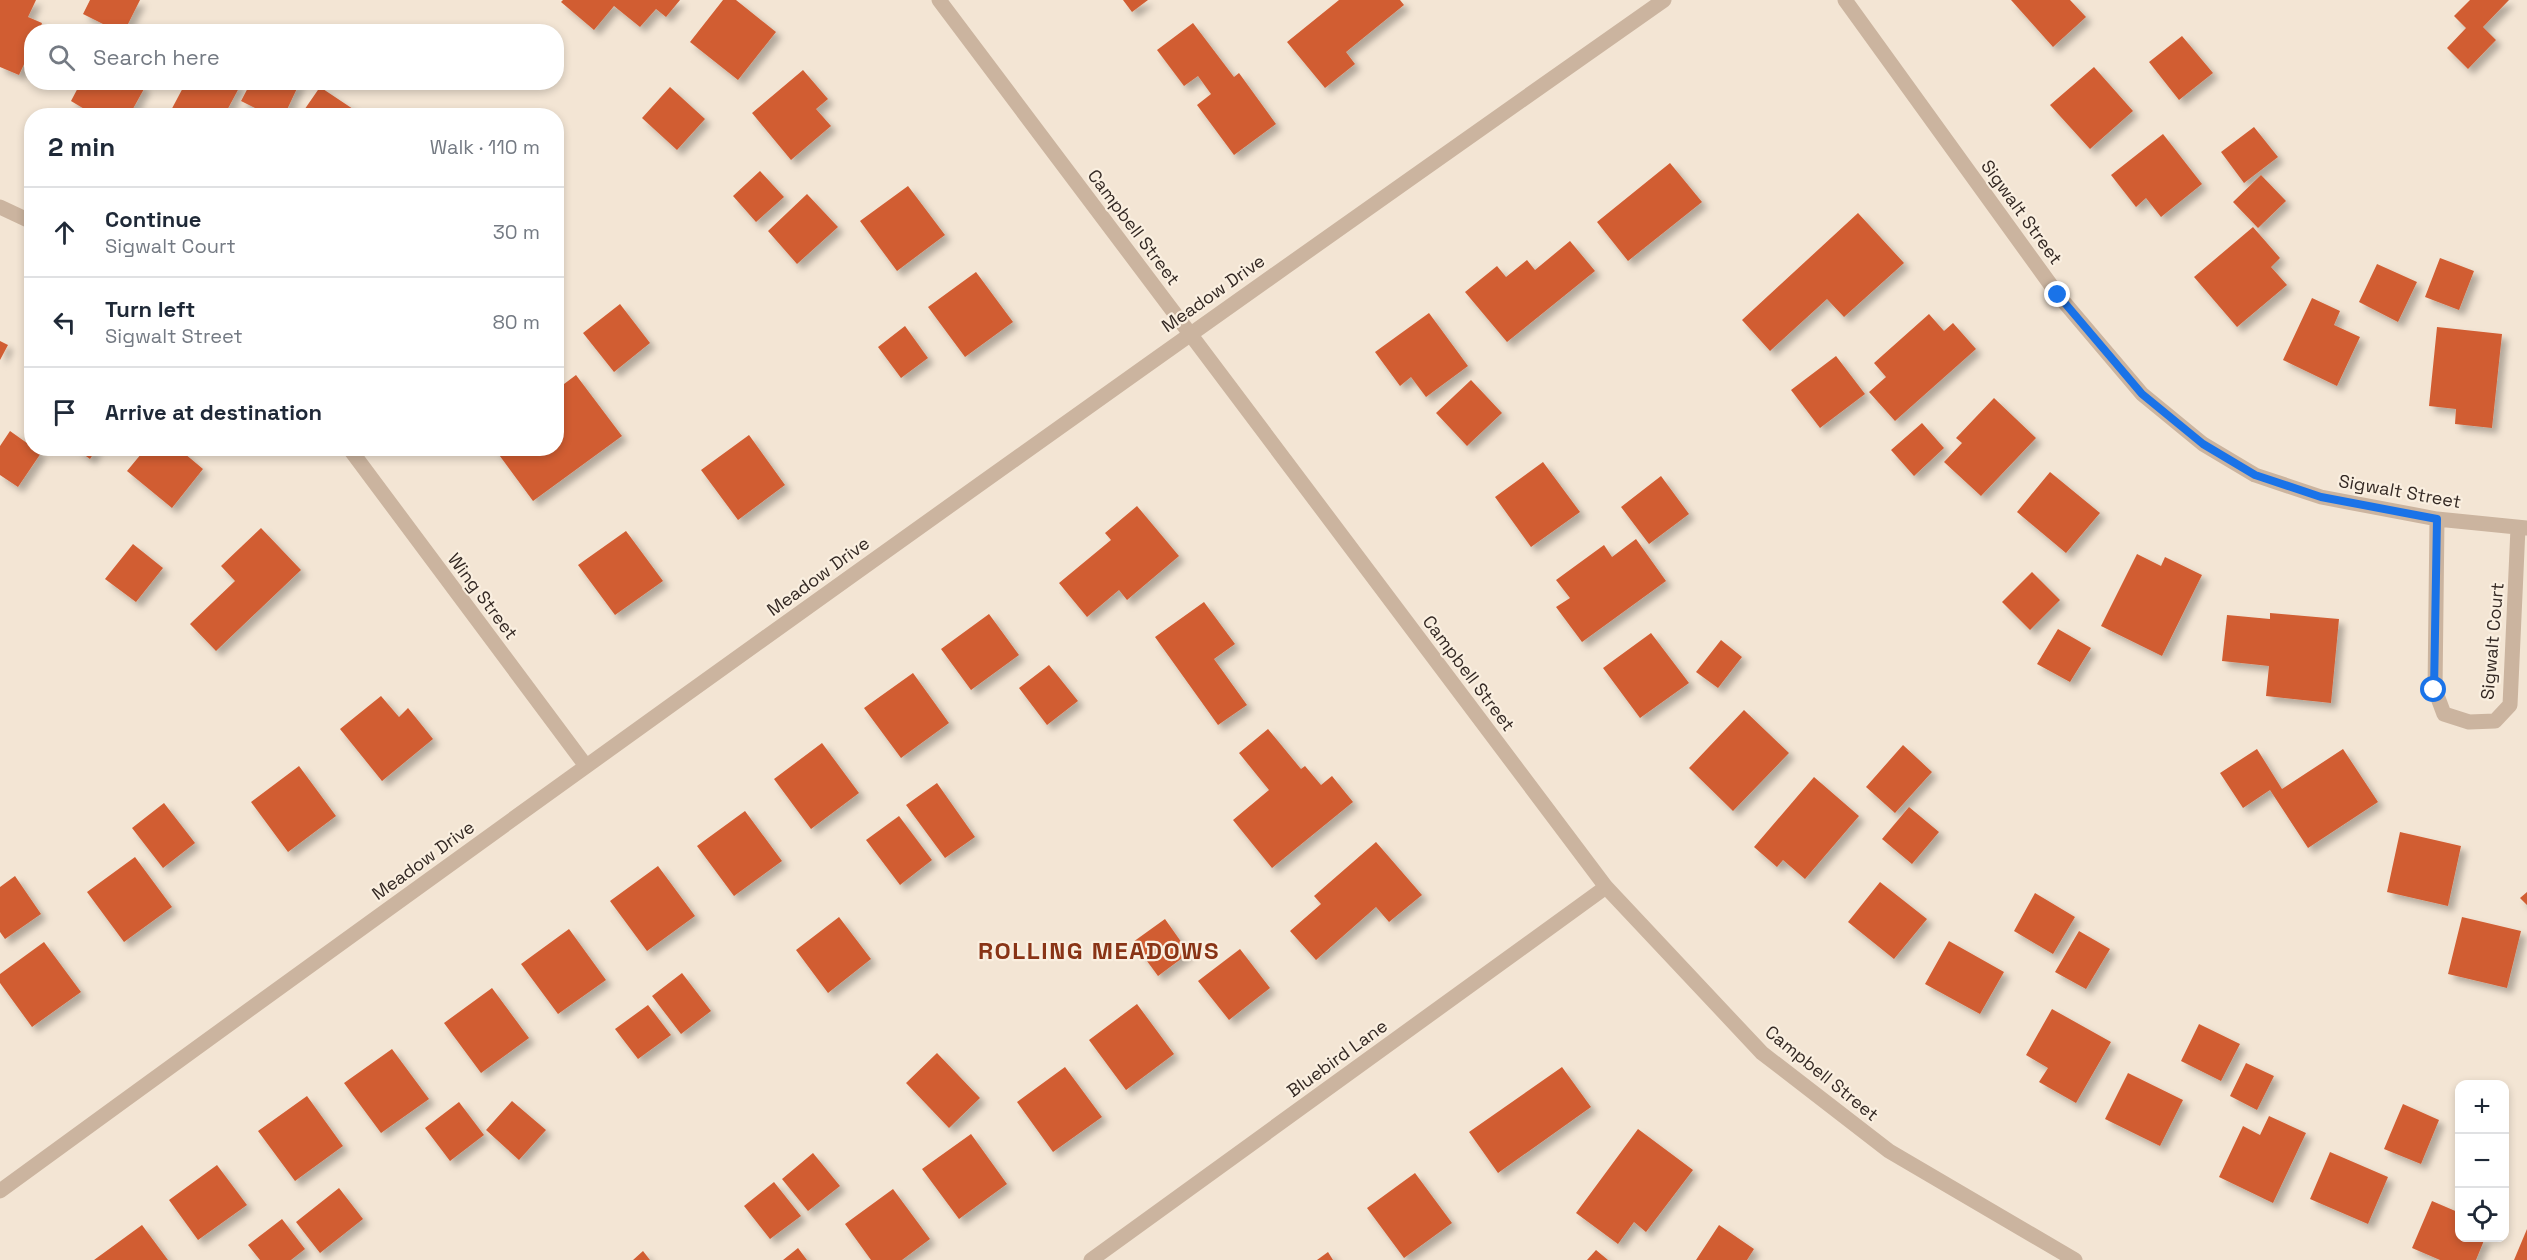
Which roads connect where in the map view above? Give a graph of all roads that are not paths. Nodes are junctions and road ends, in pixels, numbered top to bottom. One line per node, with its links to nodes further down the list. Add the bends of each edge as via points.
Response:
1 (939, 0): 6 (street, Campbell Street)
2 (1664, 0): 6 (street, Meadow Drive)
3 (1845, 0): 8 (street, Sigwalt Street, via 2058,295 2142,394 2203,444 2255,475 2321,497)
4 (0, 207): 5 (street)
5 (24, 218)
6 (1189, 333): 10 (street, Meadow Drive); 11 (street, Campbell Street)
7 (355, 456): 10 (street, Wing Street)
8 (2437, 519): 9 (street, Sigwalt Street); 9 (street, Sigwalt Court, via 2434,690 2444,714 2469,722 2495,721 2510,705)
9 (2523, 528)
10 (586, 766): 12 (street, Meadow Drive)
11 (1606, 887): 13 (street, Bluebird Lane); 14 (street, Campbell Street, via 1762,1053 1889,1151)
12 (2, 1185)
13 (1091, 1260)
14 (2075, 1260)

